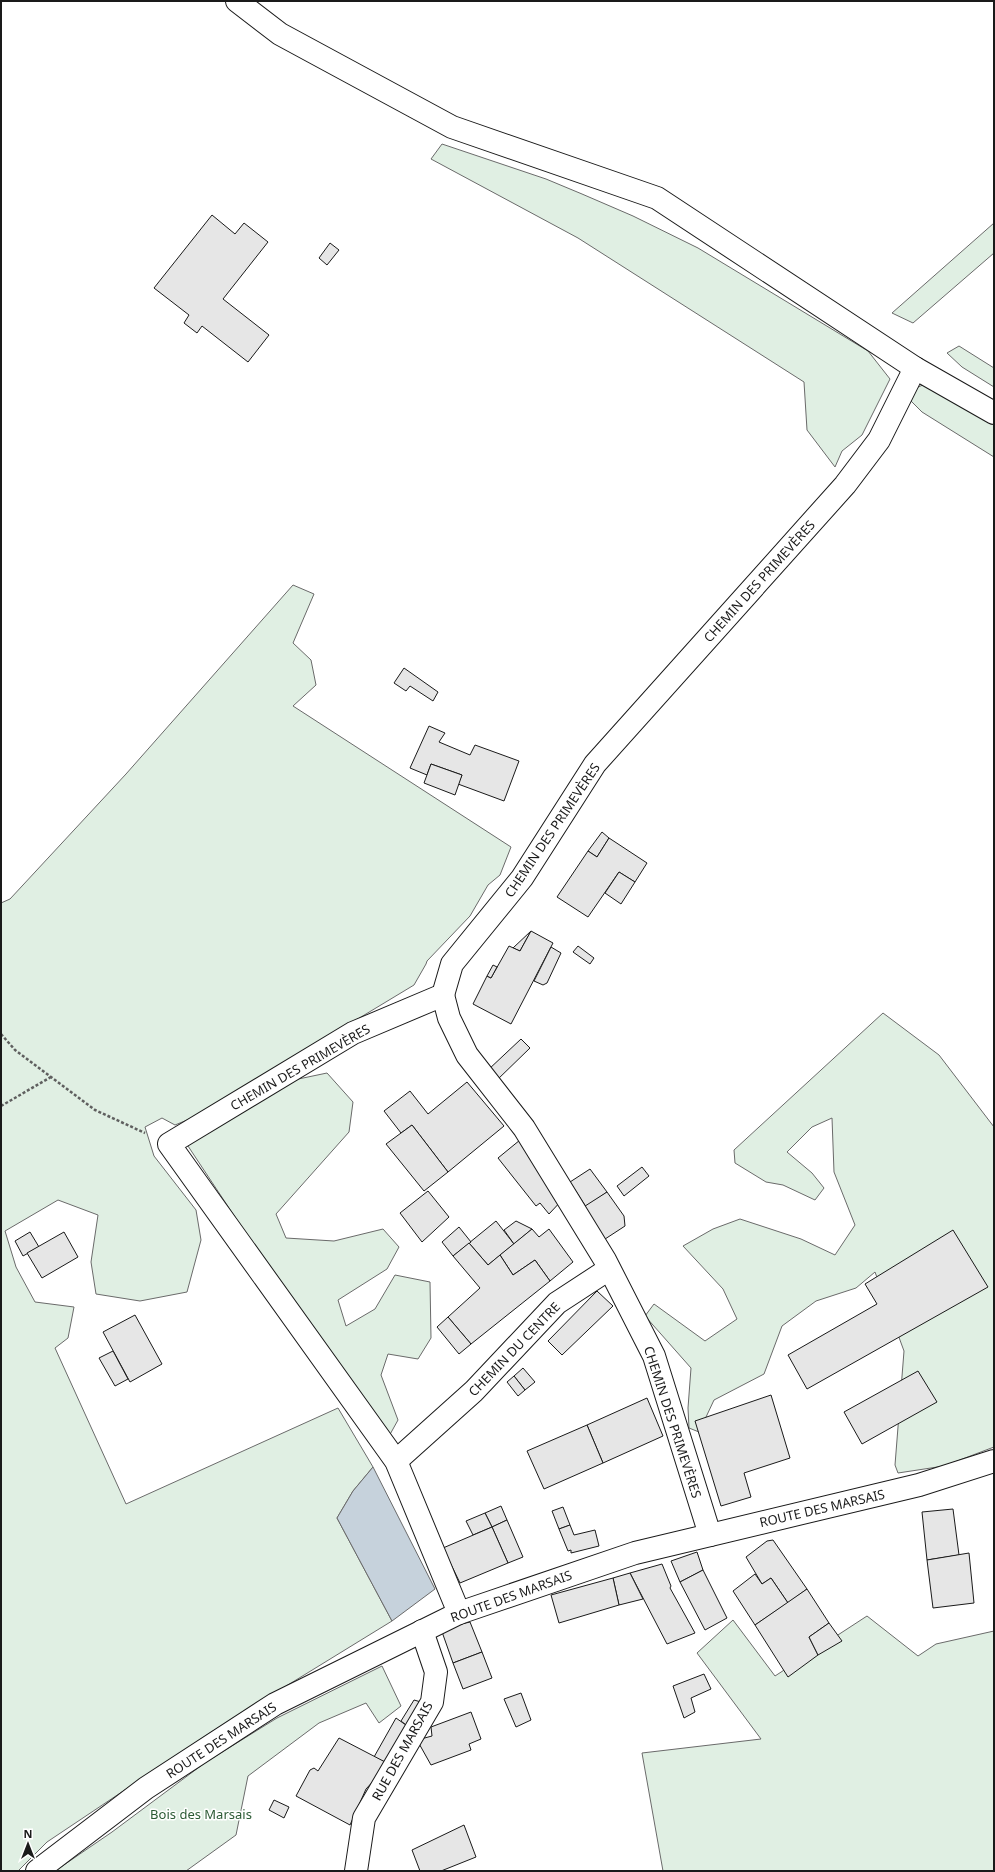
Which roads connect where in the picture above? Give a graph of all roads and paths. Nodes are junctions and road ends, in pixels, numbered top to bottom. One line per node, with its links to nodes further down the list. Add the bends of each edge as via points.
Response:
1 (237, 1): 2 (street, via 280,34 452,127 657,198)
2 (915, 368): 3 (street); 4 (street, CHEMIN DES PRIMEVÈRES, via 880,440 845,485 596,764 522,878 452,964)
3 (994, 413)
4 (443, 994): 8 (street, CHEMIN DES PRIMEVÈRES, via 353,1033); 9 (street, via 449,1018 468,1055 524,1128)
5 (1, 1034): 6 (path, via 15,1050)
6 (51, 1077): 7 (path); 8 (path, via 95,1110)
7 (1, 1106)
8 (170, 1144): 10 (street)
9 (609, 1269): 10 (street, CHEMIN DU CENTRE, via 557,1303 474,1391); 12 (street, CHEMIN DES PRIMEVÈRES, via 654,1356)
10 (396, 1461): 13 (street)
11 (994, 1461): 12 (street, ROUTE DES MARSAIS, via 919,1486)
12 (710, 1535): 13 (street, ROUTE DES MARSAIS, via 635,1553)
13 (459, 1613): 14 (street, ROUTE DES MARSAIS)
14 (422, 1631): 15 (street, ROUTE DES MARSAIS, via 275,1704 146,1788); 16 (street, RUE DES MARSAIS, via 436,1672 432,1702 364,1818)
15 (37, 1871)
16 (356, 1871)

